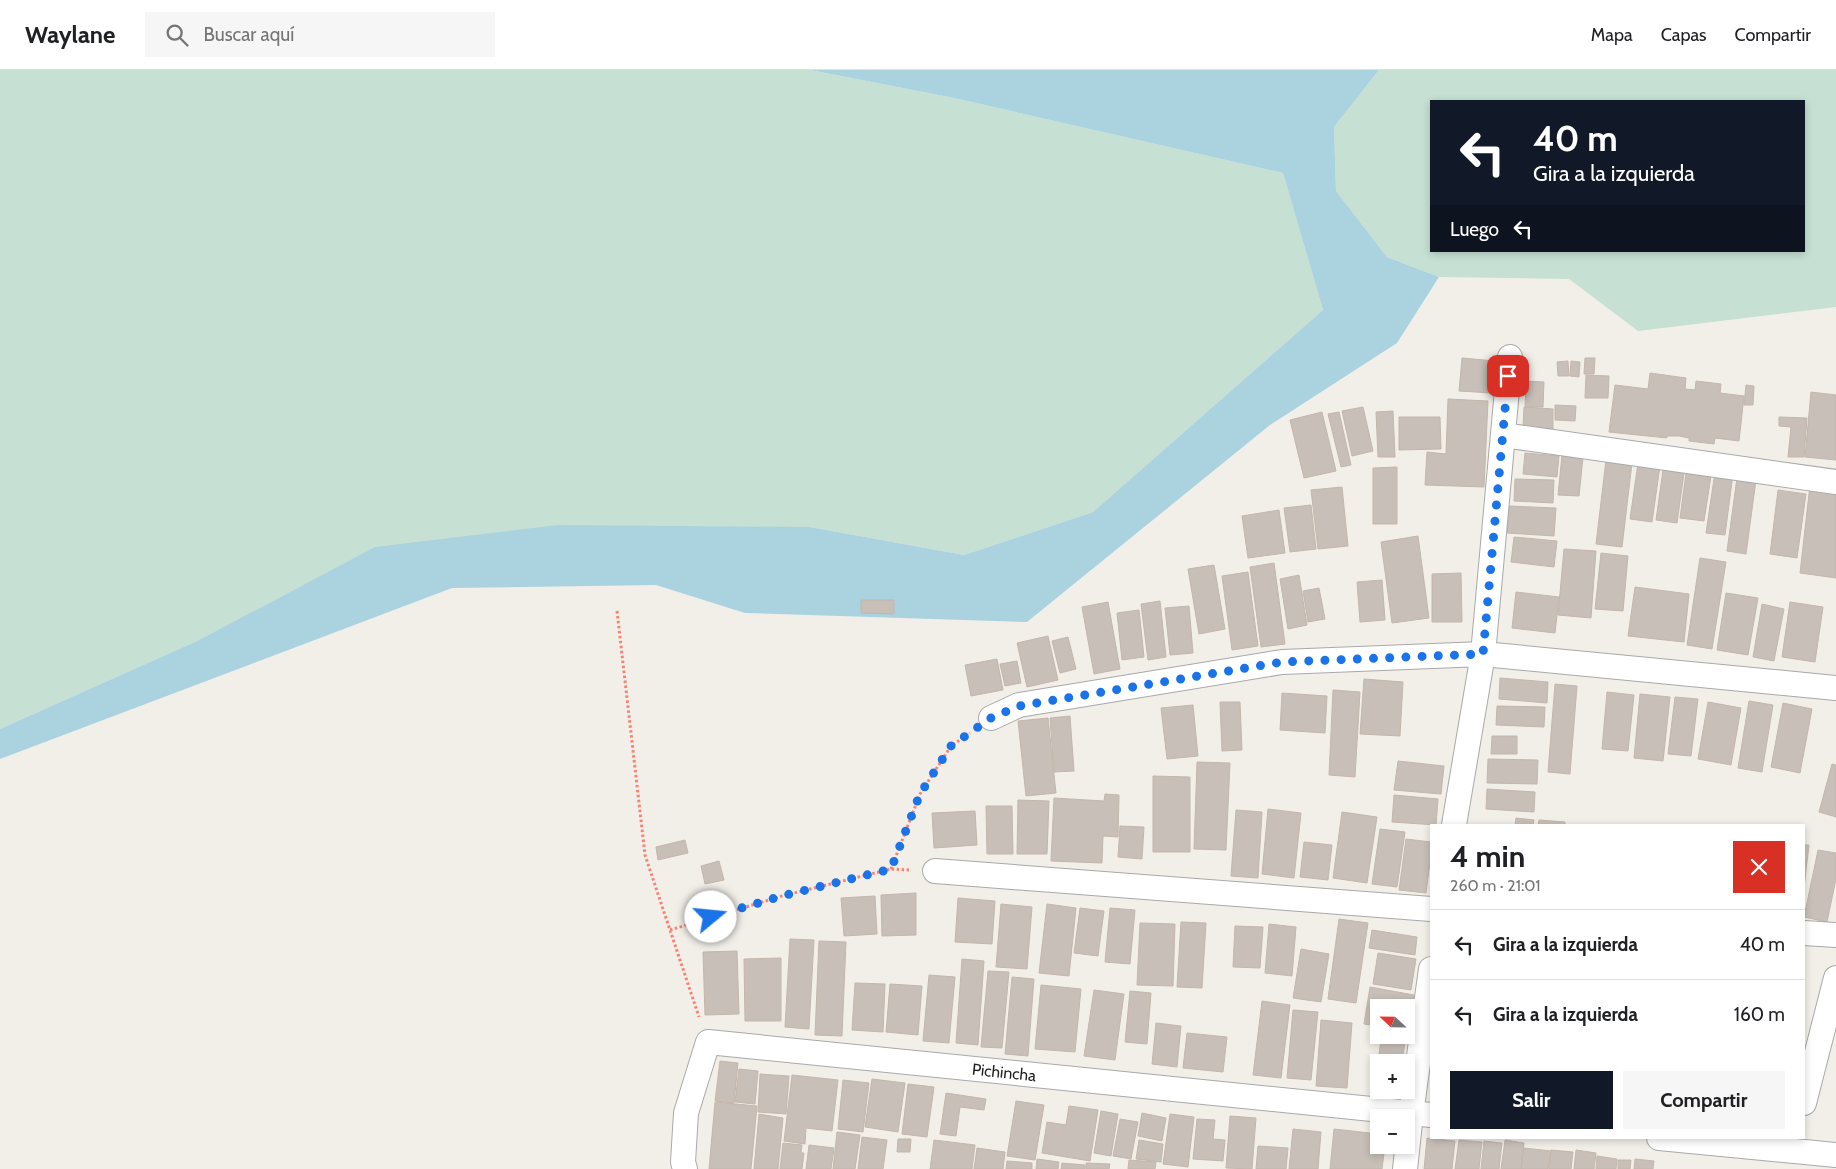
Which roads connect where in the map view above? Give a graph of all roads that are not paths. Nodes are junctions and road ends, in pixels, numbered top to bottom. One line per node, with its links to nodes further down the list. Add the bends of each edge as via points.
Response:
1 (1510, 356): 2 (street)
2 (1503, 435): 3 (street); 4 (street)
3 (1836, 482)
4 (1483, 654): 5 (street); 6 (street, via 1282,662 1019,706); 7 (street)
5 (1836, 688)
6 (991, 718)
7 (1454, 824)
8 (935, 871): 9 (street)
9 (1430, 910)
10 (1805, 933): 11 (street)
11 (1836, 935)
12 (1836, 978): 14 (street)
13 (1430, 984): 15 (street)
14 (1805, 1098)
15 (1421, 1114): 19 (street, Pichincha, via 708,1042 686,1113); 20 (street)
16 (1668, 1139): 17 (street)
17 (1791, 1152): 18 (street)
18 (1836, 1155)
19 (685, 1169)
20 (1405, 1169)

